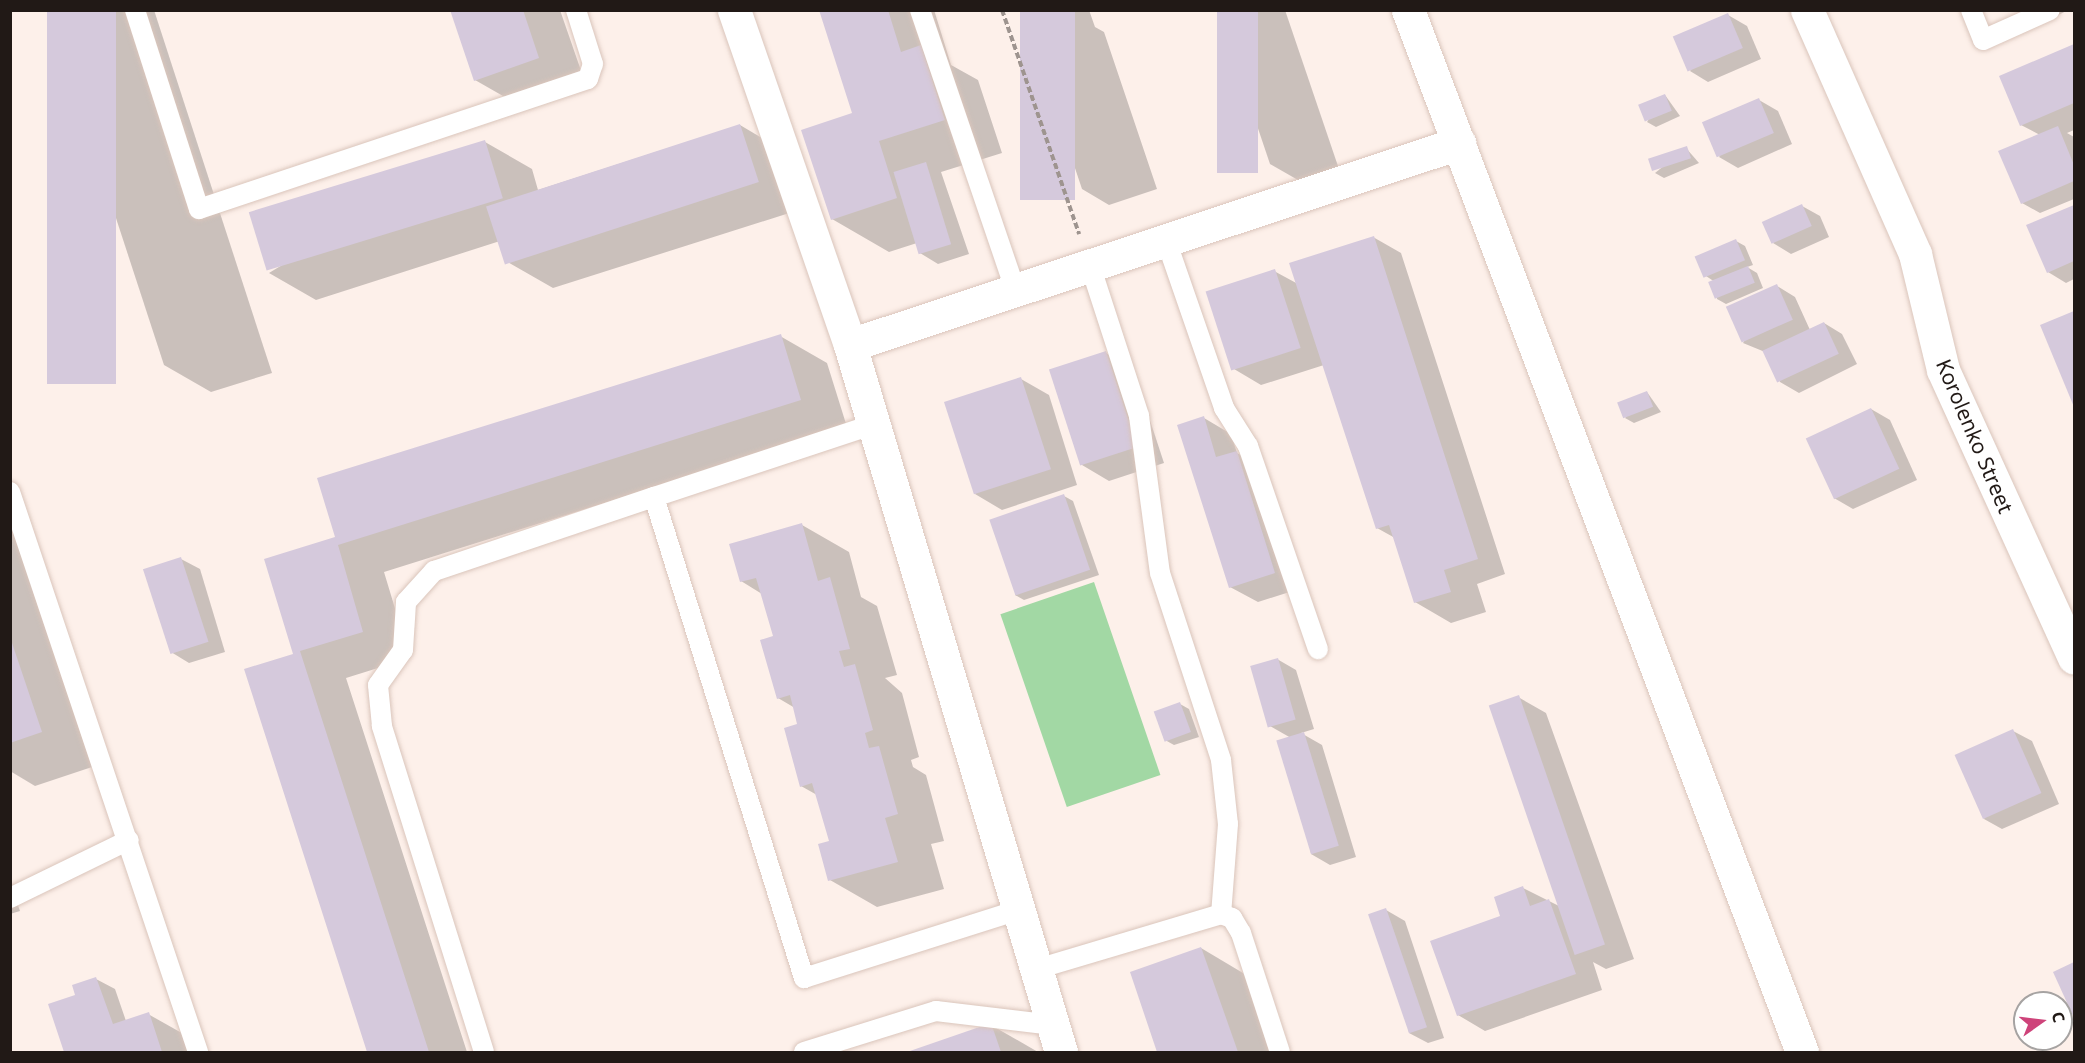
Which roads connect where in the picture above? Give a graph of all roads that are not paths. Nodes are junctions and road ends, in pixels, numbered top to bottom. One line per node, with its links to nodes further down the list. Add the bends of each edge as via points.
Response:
1 (135, 10): 2 (lane, via 199,208 588,79 593,64)
2 (576, 10)
3 (734, 10): 13 (street)
4 (921, 10): 12 (lane)
5 (1408, 10): 9 (street)
6 (1807, 10): 18 (street, Korolenko Street, via 1914,254 1943,370)
7 (1971, 10): 8 (lane, via 1983,40)
8 (2050, 10)
9 (1459, 143): 10 (street); 29 (street)
10 (1167, 243): 11 (street); 17 (lane, via 1224,408 1248,446)
11 (1091, 268): 12 (street); 22 (lane, via 1139,416 1160,573 1221,760 1228,824)
12 (1016, 292): 13 (street)
13 (850, 345): 14 (street)
14 (874, 424): 16 (lane); 21 (street)
15 (10, 492): 19 (lane)
16 (654, 497): 21 (lane, via 804,978); 26 (lane, via 434,571 406,602 403,650 378,685 382,726)
17 (1318, 649)
18 (2074, 658)
19 (129, 840): 20 (lane); 25 (lane)
20 (10, 897)
21 (1019, 910): 23 (street)
22 (1221, 914): 23 (lane); 28 (lane, via 1232,918 1241,933)
23 (1037, 969): 24 (street)
24 (1057, 1039): 27 (lane, via 936,1011)
25 (198, 1053)
26 (484, 1053)
27 (804, 1053)
28 (1280, 1053)
29 (1802, 1053)

